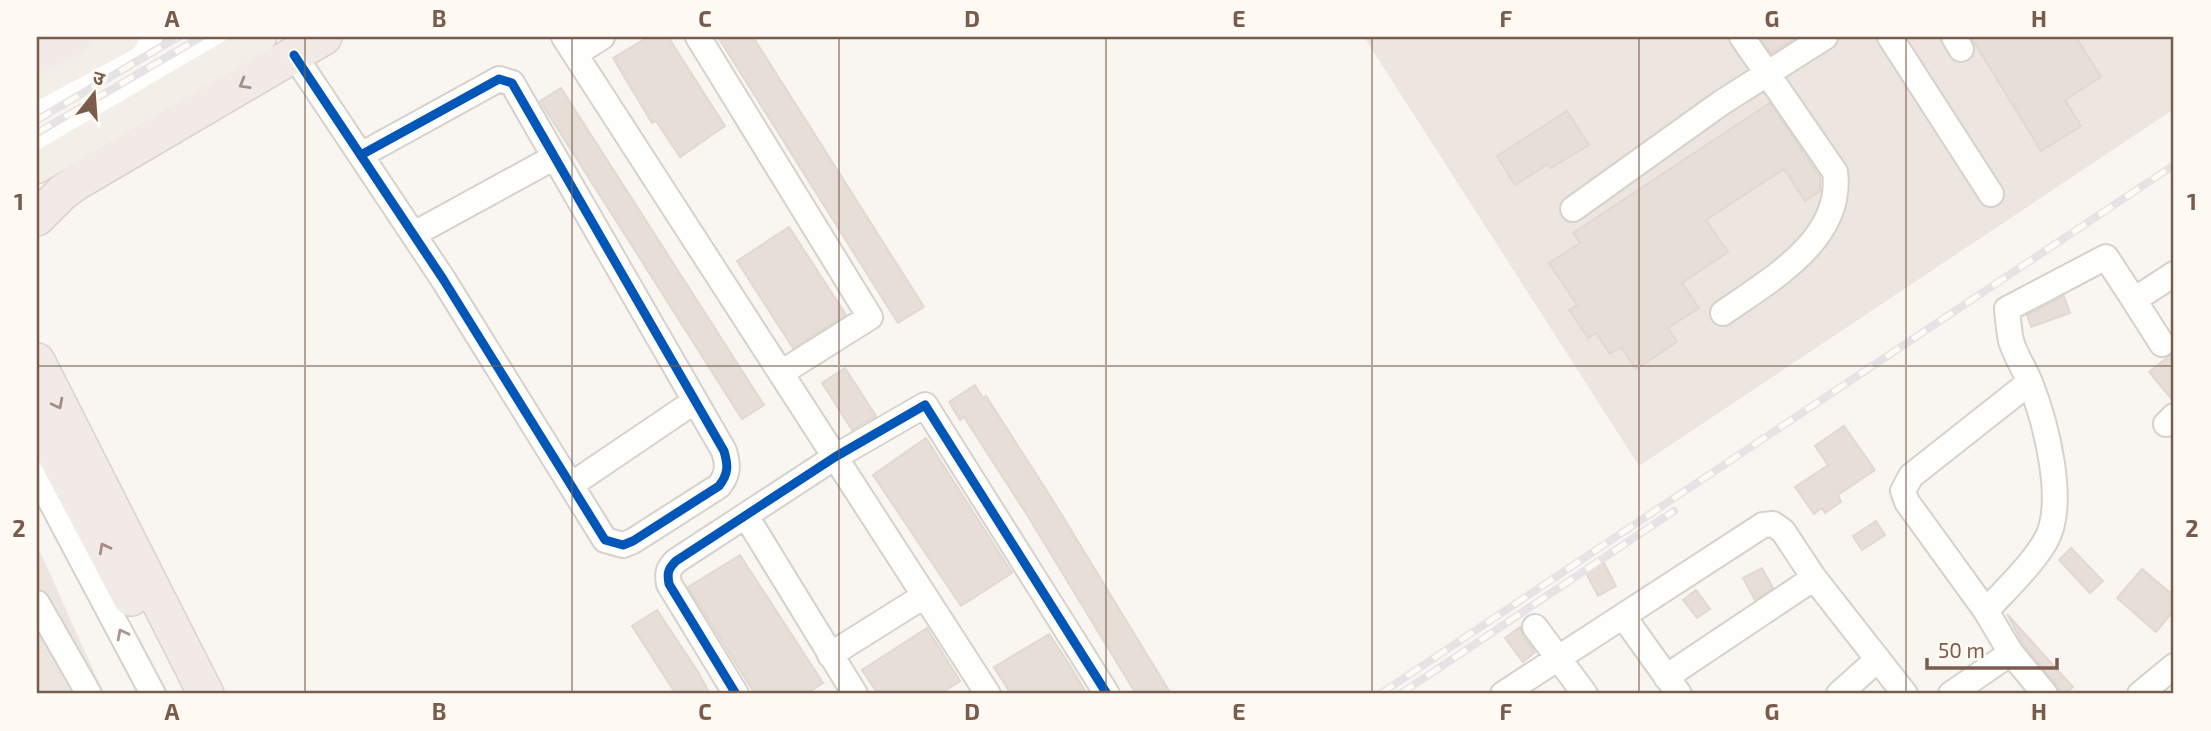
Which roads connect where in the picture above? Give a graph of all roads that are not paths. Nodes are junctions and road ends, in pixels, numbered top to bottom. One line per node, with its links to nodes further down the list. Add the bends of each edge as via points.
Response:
1 (72, 37): 14 (highway)
2 (124, 37): 16 (main road)
3 (151, 37): 17 (street)
4 (228, 37): 18 (street)
5 (261, 37): 21 (main road)
6 (324, 37): 13 (highway)
7 (602, 37): 12 (street)
8 (698, 37): 31 (street, via 870,317)
9 (1742, 37): 15 (street)
10 (1825, 37): 15 (street)
11 (1890, 37): 22 (street)
12 (570, 45): 31 (street)
13 (294, 55): 19 (street); 24 (highway, one-way to 24, via 77,182)
14 (37, 57)
15 (1767, 74): 23 (street); 28 (street, via 1835,172 1837,189 1824,224 1809,247)
16 (37, 84)
17 (37, 103)
18 (37, 149)
19 (361, 155): 20 (street, via 499,79 512,83); 25 (street)
20 (553, 158): 25 (street); 33 (street)
21 (37, 168)
22 (1990, 194)
23 (1573, 209)
24 (37, 218)
25 (414, 234): 36 (street)
26 (2174, 274): 27 (street)
27 (2134, 300): 29 (street); 32 (street, via 2106,257 2007,309 2011,343)
28 (1723, 313)
29 (2162, 344)
30 (37, 361): 34 (highway, one-way to 34)
31 (781, 373): 35 (street)
32 (2030, 382): 42 (street, via 2053,461 2053,519 2047,540); 42 (street, via 1911,476 1903,491)
33 (695, 401): 36 (street); 36 (street, via 728,464 727,476 719,485 623,545 606,540)
34 (55, 435): 37 (highway); 53 (street, one-way to 34, via 48,496); 56 (street, via 117,487)
35 (835, 457): 38 (street); 40 (street); 59 (street, via 925,405)
36 (571, 485)
37 (94, 501): 54 (highway, one-way to 37); 55 (highway)
38 (746, 516): 46 (street); 57 (street, via 676,561 667,575)
39 (1814, 578): 43 (street, via 1783,531 1773,524 1763,525); 48 (street); 50 (street)
40 (924, 596): 46 (street); 51 (street)
41 (37, 603): 52 (street)
42 (1986, 611): 45 (street)
43 (1623, 617): 47 (street); 50 (street)
44 (1535, 627): 47 (street)
45 (2011, 653): 64 (street); 65 (street)
46 (830, 655): 58 (street)
47 (1559, 659): 60 (street); 61 (street)
48 (1878, 659): 62 (street); 63 (street)
49 (2174, 666): 66 (street)
50 (1673, 686)
51 (976, 690)
52 (89, 694)
53 (153, 694)
54 (182, 694)
55 (206, 694)
56 (221, 694)
57 (736, 694)
58 (855, 694)
59 (1108, 694)
60 (1503, 694)
61 (1586, 694)
62 (1839, 694)
63 (1905, 694)
64 (1951, 694)
65 (2045, 694)
66 (2140, 694)

